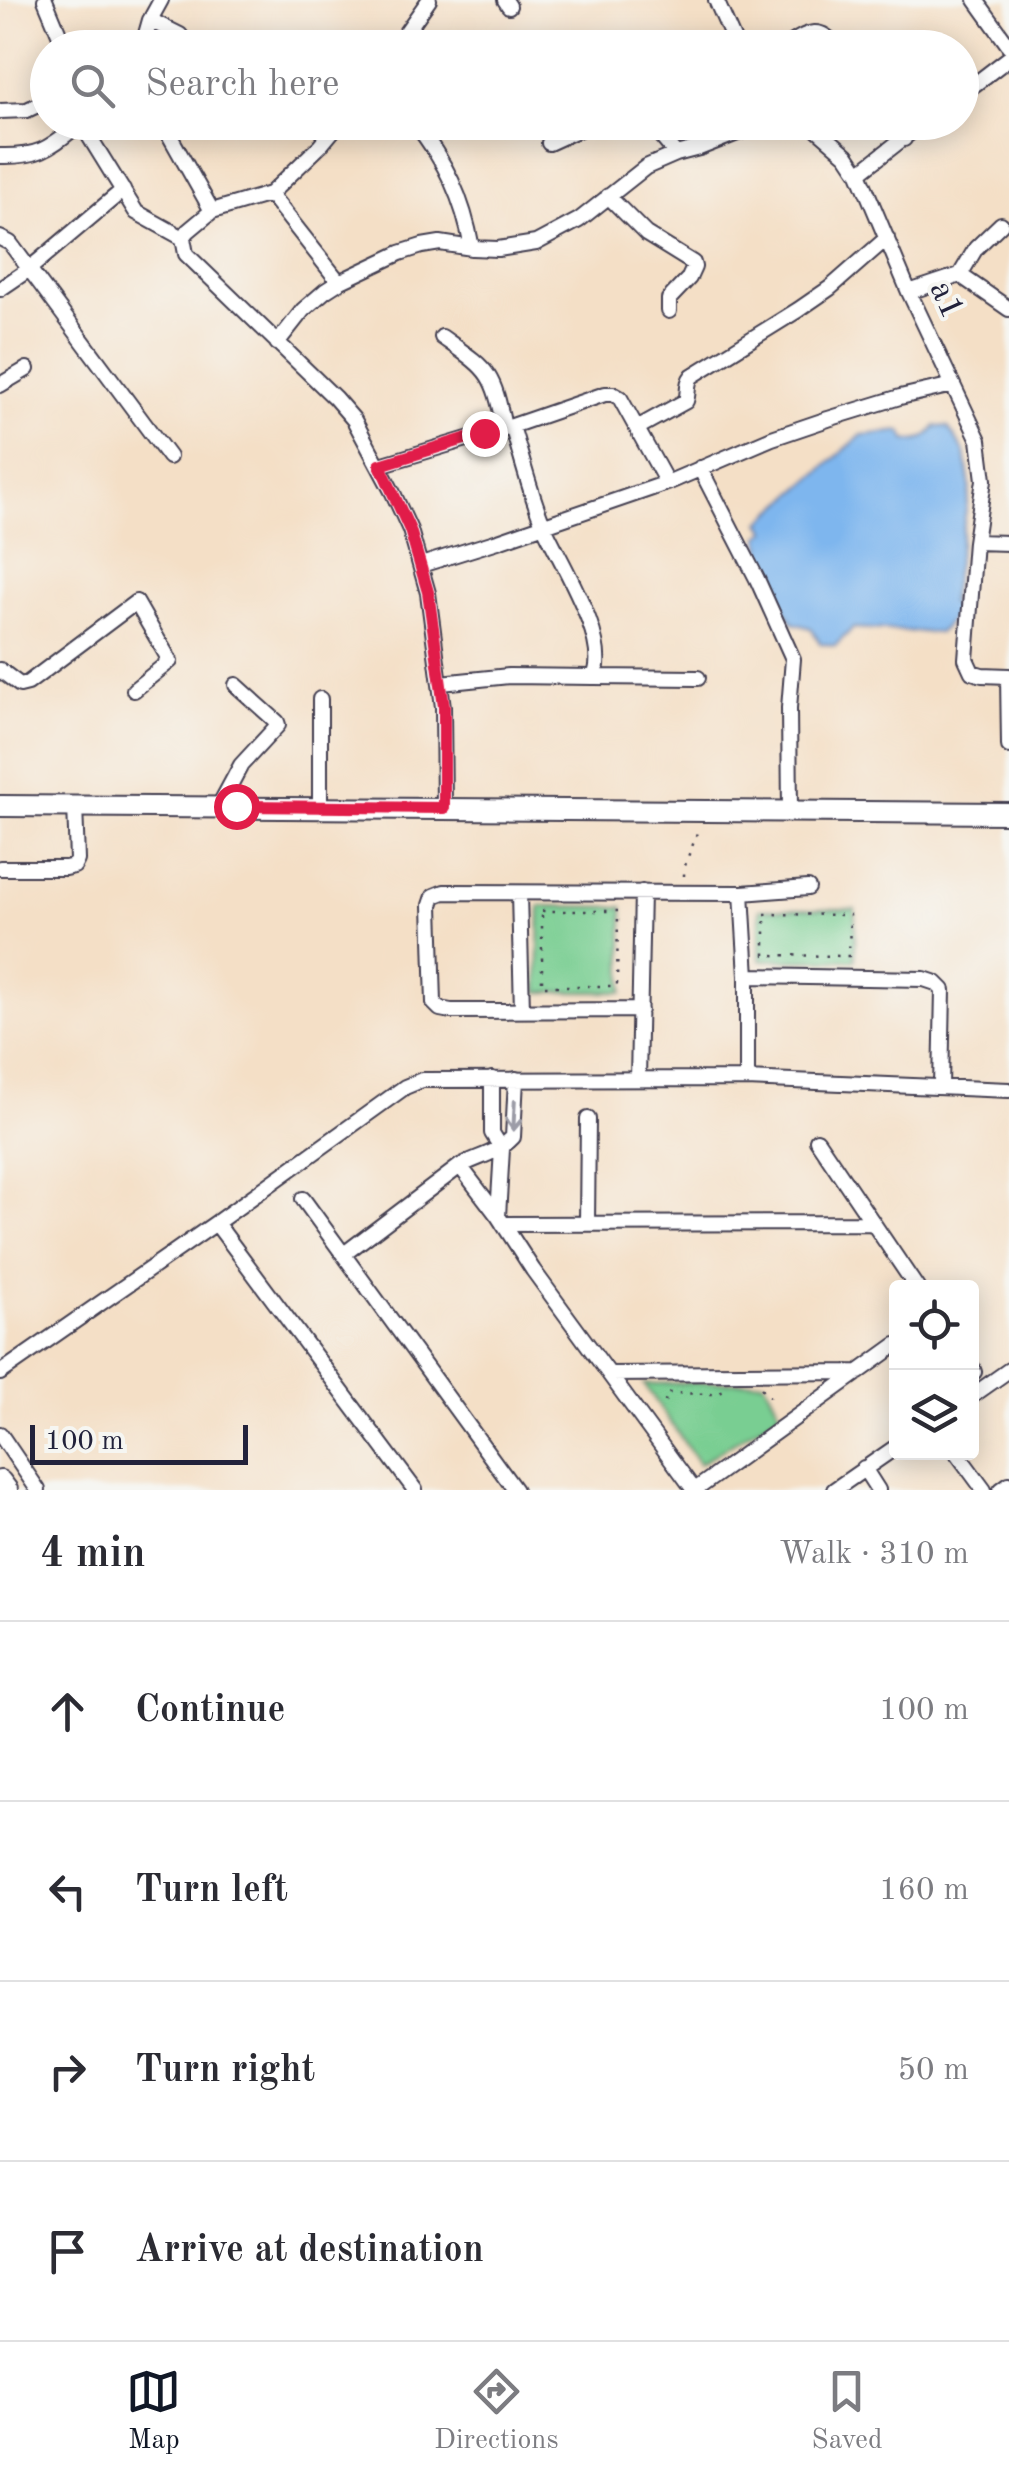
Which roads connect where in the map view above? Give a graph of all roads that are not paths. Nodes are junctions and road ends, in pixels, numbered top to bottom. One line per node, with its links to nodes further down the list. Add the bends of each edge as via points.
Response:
1 (45, 0): 7 (street)
2 (161, 0): 6 (street)
3 (429, 0): 10 (street)
4 (716, 0): 11 (street)
5 (976, 0): 12 (street)
6 (150, 20): 8 (street); 9 (street)
7 (58, 30)
8 (147, 30)
9 (170, 30)
10 (408, 30)
11 (729, 30)
12 (1009, 46)
13 (1009, 58): 14 (street)
14 (979, 81)
15 (30, 109): 16 (street)
16 (0, 111)
17 (59, 140): 29 (street, via 30,156)
18 (92, 140): 31 (street)
19 (174, 140): 34 (street)
20 (325, 140): 32 (street)
21 (428, 140): 39 (street, via 455,185)
22 (558, 140): 27 (street)
23 (664, 140): 28 (street)
24 (720, 140): 28 (street)
25 (829, 140): 30 (street)
26 (901, 140): 30 (street)
27 (550, 144)
28 (676, 154): 33 (street, via 646,166)
29 (0, 156)
30 (860, 172): 38 (street, a1)
31 (123, 190): 37 (street, via 136,212); 40 (street)
32 (270, 194): 34 (street); 42 (street)
33 (608, 196): 39 (street, via 536,243); 46 (street, via 646,234 692,262)
34 (212, 210): 37 (street)
35 (1000, 224): 41 (street)
36 (0, 238): 40 (street)
37 (183, 238): 48 (street, via 186,254)
38 (887, 238): 44 (street, a1); 53 (street, via 830,288 692,376 686,401)
39 (472, 248): 42 (street, via 422,246)
40 (28, 270): 43 (street); 54 (street)
41 (960, 275): 44 (street); 45 (street)
42 (339, 282): 48 (street, via 303,310)
43 (0, 289)
44 (909, 292): 51 (street, a1)
45 (1009, 309)
46 (670, 310)
47 (442, 337): 52 (street, via 490,375)
48 (277, 343): 55 (street, via 354,420)
49 (27, 369): 50 (street)
50 (0, 384)
51 (953, 385): 56 (street, via 843,414); 59 (street, a1, via 983,461)
52 (508, 427): 53 (street, via 613,394); 55 (street); 58 (street)
53 (638, 428): 57 (street)
54 (169, 457)
55 (380, 465): 61 (street)
56 (700, 468): 57 (street); 76 (street, via 793,659)
57 (667, 483): 58 (street)
58 (544, 525): 61 (street); 64 (street, via 596,642)
59 (975, 542): 60 (street); 63 (street, a1, via 968,667)
60 (1009, 543)
61 (421, 565): 66 (street)
62 (0, 670): 68 (street, via 28,683 136,602 170,661)
63 (1009, 676): 70 (street)
64 (594, 677): 65 (street); 66 (street)
65 (698, 678)
66 (440, 683): 75 (street)
67 (236, 685): 73 (street, via 278,725 241,766)
68 (134, 690)
69 (320, 699): 74 (street)
70 (1009, 746)
71 (75, 805): 72 (street); 73 (street); 78 (street, via 74,866)
72 (0, 806)
73 (219, 806): 74 (street)
74 (320, 807): 75 (street)
75 (444, 808): 76 (street)
76 (790, 811): 77 (street)
77 (1009, 813)
78 (0, 868)
79 (808, 888): 81 (street)
80 (642, 892): 81 (street); 82 (street); 85 (street)
81 (742, 893): 83 (street)
82 (518, 894): 84 (street); 84 (street, via 434,896 433,983 440,1009)
83 (747, 976): 89 (street); 90 (street, via 936,982 943,990)
84 (522, 1010): 85 (street)
85 (640, 1010): 88 (street)
86 (492, 1079): 87 (street); 94 (street, via 492,1133); 98 (street, via 439,1078 405,1087)
87 (516, 1079): 88 (street); 94 (street, one-way to 94, via 513,1137)
88 (638, 1079): 89 (street)
89 (747, 1079): 90 (street)
90 (941, 1087): 91 (street)
91 (1009, 1090)
92 (588, 1119): 99 (street)
93 (817, 1140): 100 (street)
94 (502, 1149): 95 (street); 97 (street)
95 (460, 1166): 97 (street); 101 (street)
96 (303, 1198): 101 (street)
97 (501, 1220): 99 (street); 107 (street)
98 (216, 1223): 106 (street); 117 (street)
99 (587, 1224): 100 (street)
100 (874, 1224): 102 (street)
101 (344, 1254): 118 (street)
102 (912, 1280)
103 (889, 1350): 105 (street)
104 (1009, 1370): 108 (street)
105 (859, 1372): 107 (street); 119 (street)
106 (0, 1373)
107 (609, 1374): 119 (street)
108 (979, 1391)
109 (0, 1434): 116 (street)
110 (889, 1452): 112 (street)
111 (962, 1460): 122 (street)
112 (864, 1468): 120 (street); 121 (street)
113 (0, 1482): 115 (main road)
114 (1009, 1484): 123 (street)
115 (6, 1490)
116 (38, 1490)
117 (415, 1490)
118 (515, 1490)
119 (694, 1490)
120 (834, 1490)
121 (878, 1490)
122 (984, 1490)
123 (1001, 1490)

